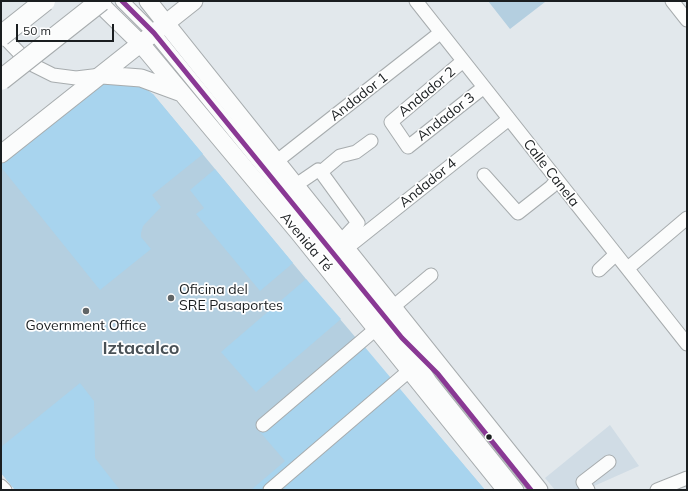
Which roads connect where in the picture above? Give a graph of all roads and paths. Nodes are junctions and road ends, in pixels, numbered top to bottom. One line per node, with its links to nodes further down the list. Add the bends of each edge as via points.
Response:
1 (45, 1): 12 (highway, bridge)
2 (97, 1): 13 (main road, Avenida Té)
3 (102, 1): 16 (highway, bridge)
4 (122, 1): 10 (street)
5 (148, 1): 10 (main road, Avenida Té)
6 (194, 1): 10 (main road)
7 (416, 1): 11 (street, Calle Canela)
8 (672, 1): 9 (street)
9 (687, 20)
10 (160, 28): 13 (main road); 23 (main road, Avenida Té); 36 (street)
11 (440, 33): 14 (street, Calle Canela); 23 (street, Andador 1)
12 (1, 35): 15 (street, via 29,63 53,75 76,78)
13 (141, 44): 15 (main road); 18 (main road, Avenida Té)
14 (463, 61): 17 (street, Calle Canela); 21 (street, Andador 2, via 391,122)
15 (102, 75): 18 (main road, via 141,78); 22 (main road)
16 (1, 80)
17 (484, 87): 19 (street, Calle Canela); 21 (street, Andador 3)
18 (181, 93): 35 (main road, Avenida Té)
19 (509, 119): 26 (street, Calle Canela); 29 (street, Andador 4)
20 (371, 141): 24 (street, via 356,152 340,156)
21 (408, 147)
22 (1, 154)
23 (277, 160): 27 (main road, Avenida Té)
24 (321, 172): 27 (street, via 318,170); 29 (street, via 358,223)
25 (484, 175): 26 (street, via 518,213 551,188)
26 (557, 180): 30 (street, Calle Canela)
27 (296, 185): 29 (main road, Avenida Té)
28 (687, 218): 31 (street)
29 (344, 245): 34 (main road, Avenida Té)
30 (616, 254): 31 (street, Calle Canela); 32 (street)
31 (628, 268): 37 (street, Calle Canela)
32 (599, 270)
33 (431, 275): 34 (street)
34 (393, 307): 48 (main road, Avenida Té)
35 (377, 328): 38 (main road, Avenida Té); 39 (street)
36 (402, 338): 46 (street, via 430,381); 47 (street, via 438,374)
37 (687, 344)
38 (410, 370): 44 (street); 45 (main road, Avenida Té)
39 (262, 425)
40 (609, 462): 49 (street, via 583,482)
41 (687, 478): 50 (street)
42 (1, 486): 43 (street)
43 (5, 490)
44 (270, 490)
45 (506, 490)
46 (517, 490)
47 (530, 490)
48 (539, 490)
49 (588, 490)
50 (657, 490)

